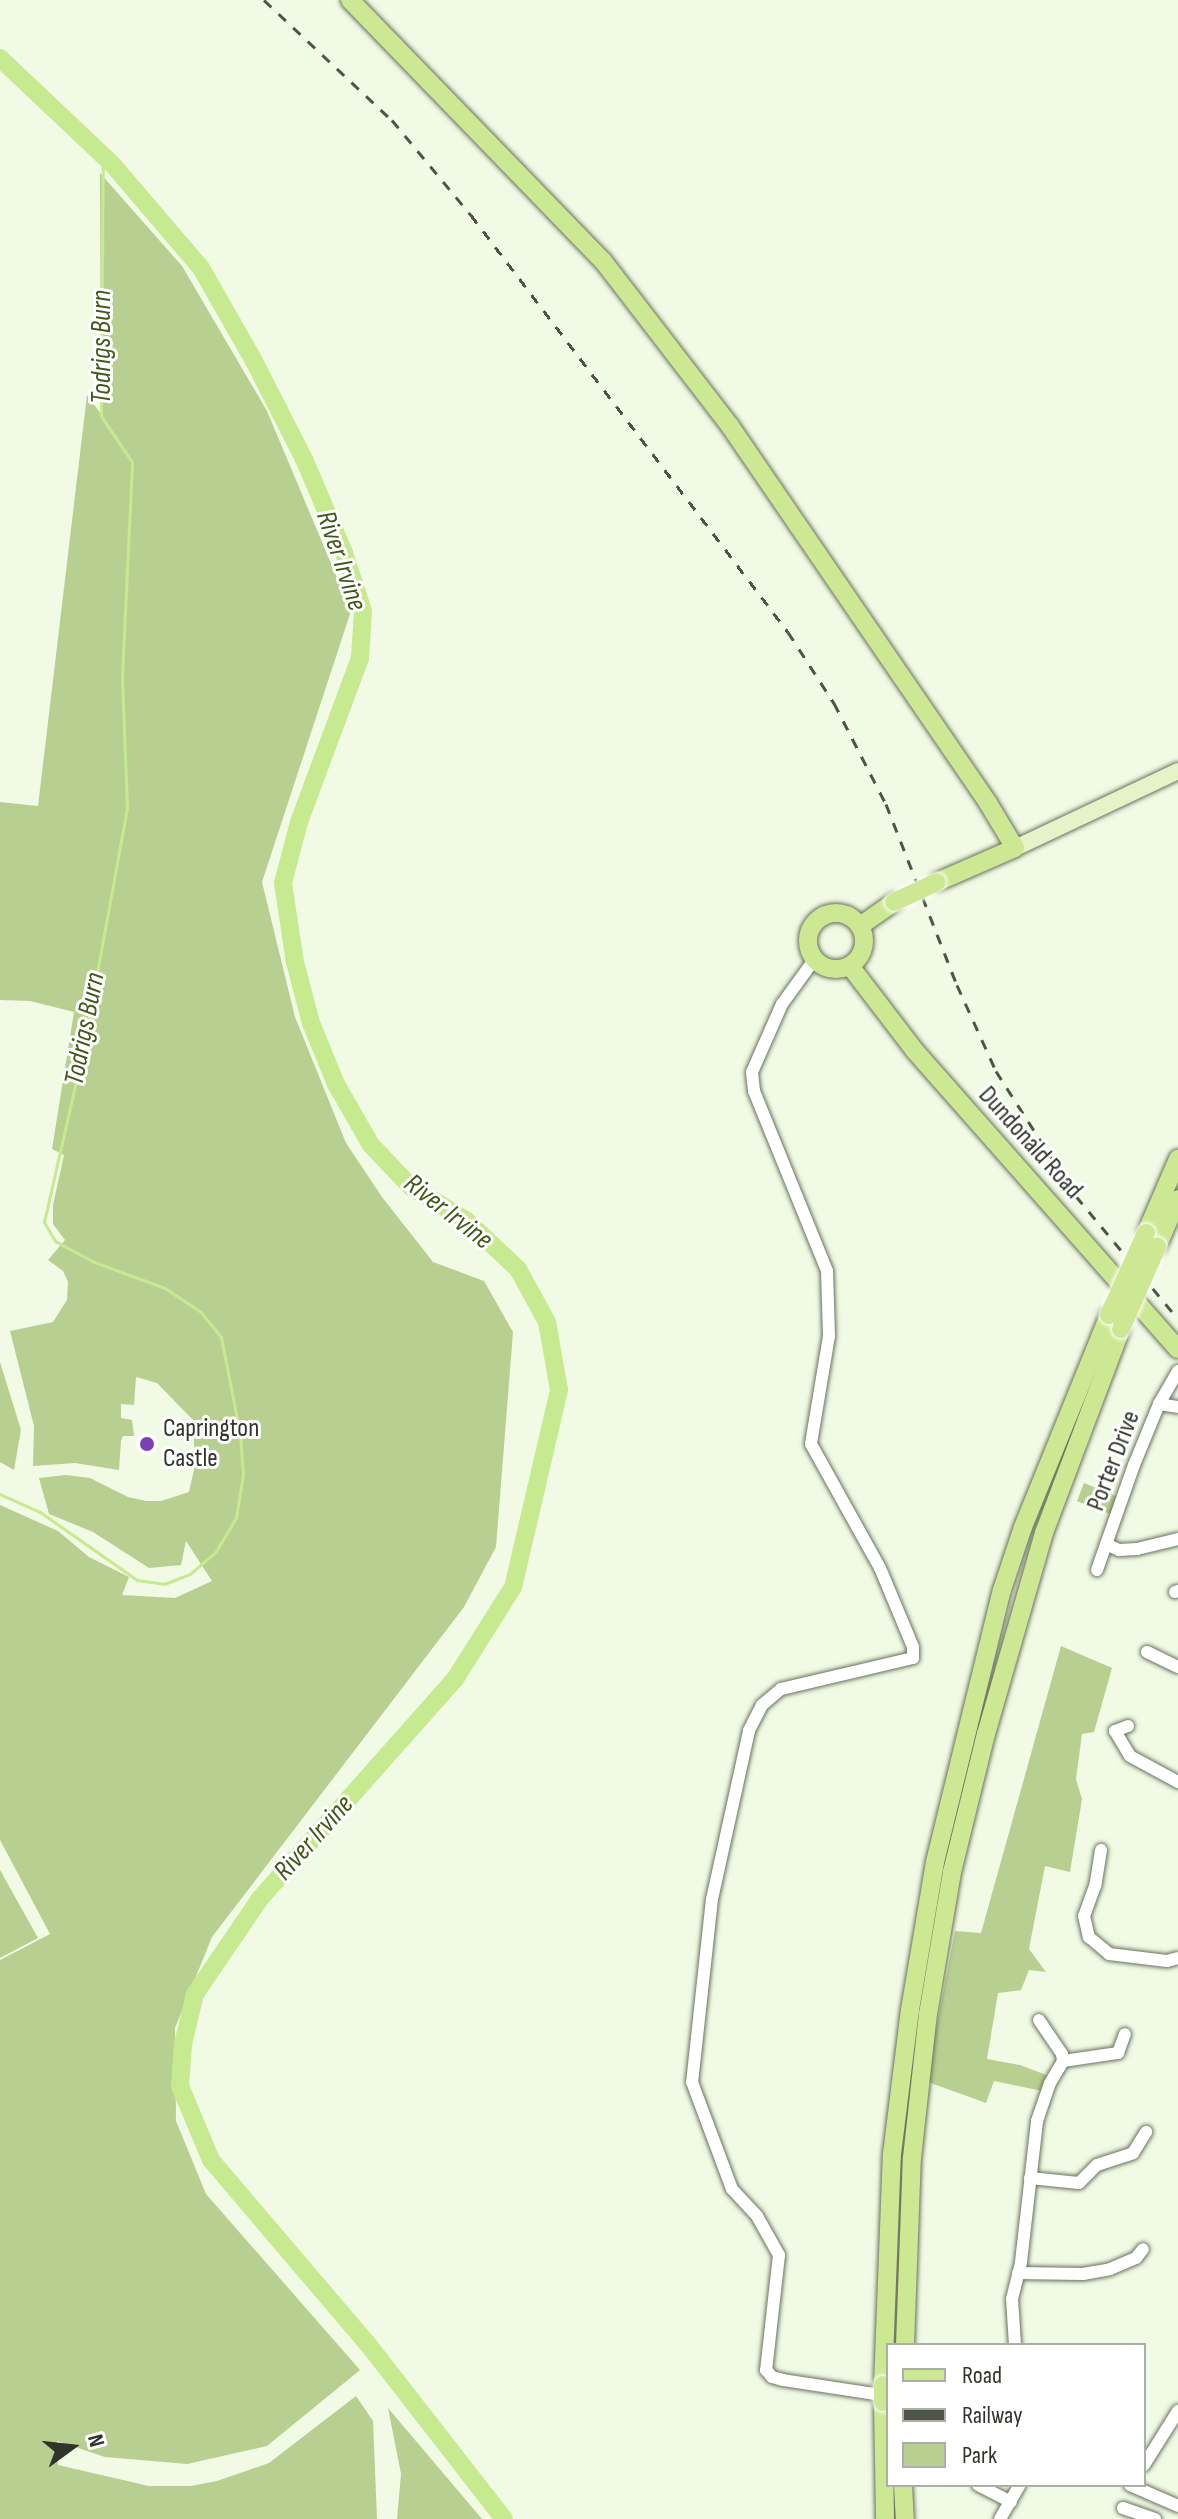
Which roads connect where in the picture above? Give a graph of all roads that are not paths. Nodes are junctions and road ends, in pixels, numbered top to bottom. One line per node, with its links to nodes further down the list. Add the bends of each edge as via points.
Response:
1 (350, 0): 3 (main road, via 603,261 730,426)
2 (1178, 771): 3 (main road)
3 (1015, 848): 4 (main road, bridge, via 894,902)
4 (860, 926): 5 (main road, via 835,913 816,920 807,940); 6 (main road, via 864,947)
5 (814, 960): 6 (main road, via 831,970); 37 (street, via 782,1004 752,1072 754,1091 827,1271 829,1336 811,1444 880,1568 913,1658 781,1689 762,1705 749,1731 712,1899 692,2082 732,2189 757,2216 779,2255 766,2370 783,2380)
6 (850, 966): 11 (main road, Dundonald Road, via 915,1051)
7 (1178, 1159): 9 (main road)
8 (1178, 1199): 9 (main road)
9 (1152, 1240): 10 (main road, bridge)
10 (1115, 1322): 33 (main road, via 1006,1577 935,1862 892,2154); 34 (main road, via 1044,1533 952,1872 928,2014 912,2158)
11 (1178, 1349)
12 (1178, 1371): 13 (street, Porter Drive)
13 (1159, 1404): 14 (street); 16 (street, Porter Drive)
14 (1178, 1407)
15 (1178, 1539): 16 (street, via 1137,1549)
16 (1106, 1544): 17 (street, Porter Drive)
17 (1097, 1570)
18 (1147, 1652): 19 (street)
19 (1178, 1667)
20 (1100, 1729): 21 (street, via 1121,1729 1130,1756)
21 (1178, 1782)
22 (1101, 1850): 23 (street, via 1084,1916 1089,1937 1109,1954)
23 (1178, 1958)
24 (1046, 2022): 27 (street)
25 (1125, 2034): 26 (street)
26 (1118, 2053): 27 (street); 28 (street)
27 (1063, 2061): 30 (street, via 1037,2121)
28 (1126, 2067)
29 (1146, 2132): 30 (street, via 1136,2159 1097,2165 1079,2183)
30 (1030, 2178): 32 (street, via 1016,2248)
31 (1140, 2257): 32 (street, via 1083,2274)
32 (1018, 2273): 35 (street, via 1012,2299)
33 (886, 2343)
34 (905, 2343)
35 (1015, 2343)
36 (886, 2360): 37 (main road)
37 (885, 2394): 47 (main road)
38 (1178, 2411): 39 (street)
39 (1146, 2462)
40 (903, 2487): 48 (main road)
41 (982, 2487): 44 (street)
42 (1019, 2487): 44 (street)
43 (1136, 2487): 45 (street)
44 (1011, 2502): 49 (street)
45 (1174, 2504): 51 (street)
46 (1123, 2508): 50 (street)
47 (885, 2519)
48 (905, 2519)
49 (1000, 2519)
50 (1155, 2519)
51 (1162, 2519)

